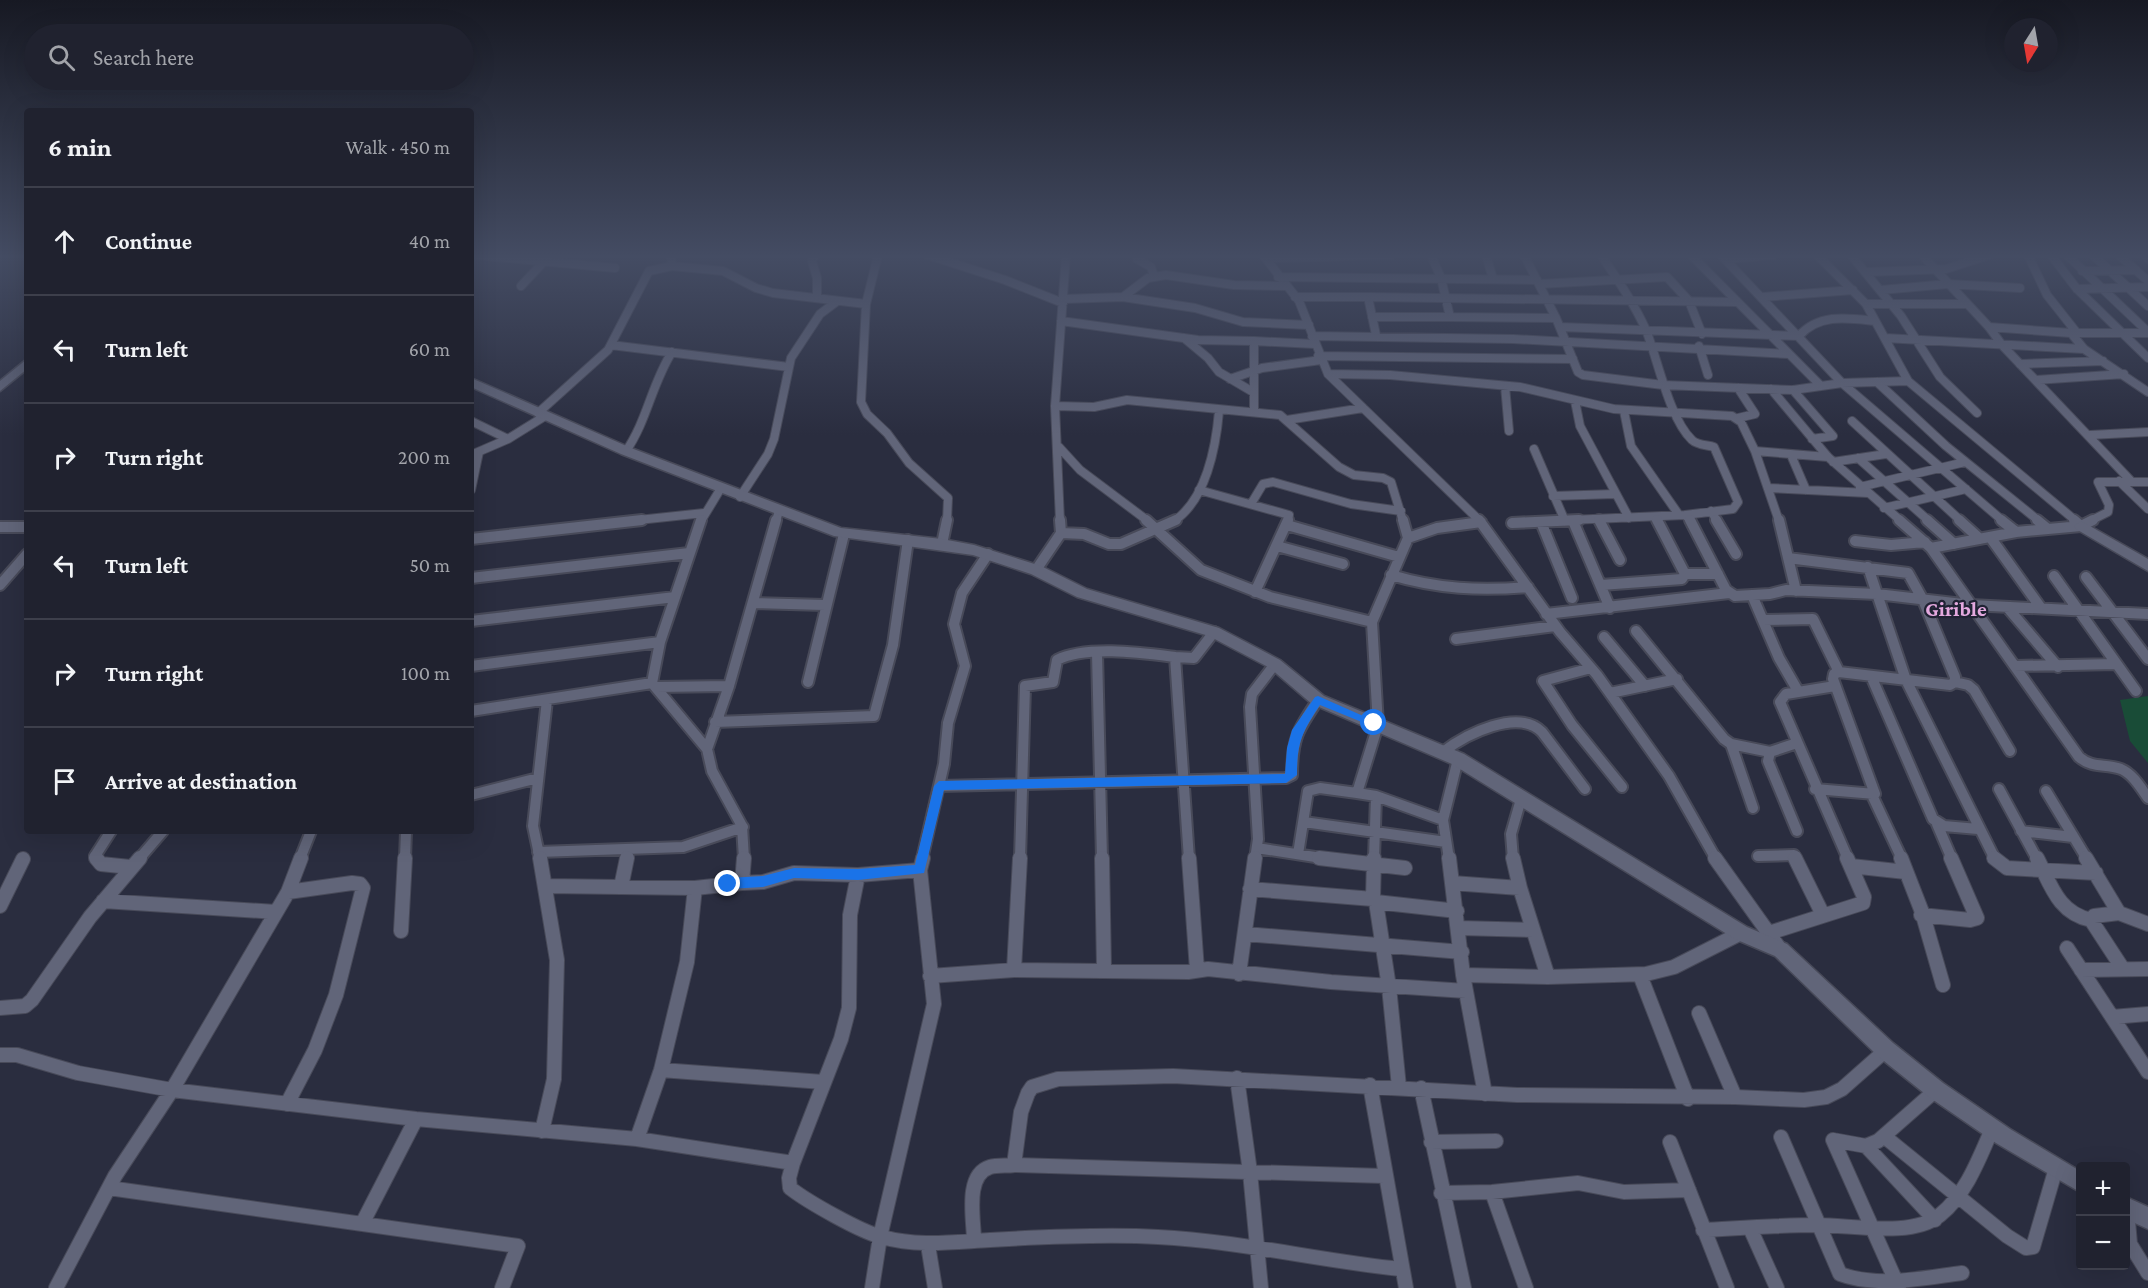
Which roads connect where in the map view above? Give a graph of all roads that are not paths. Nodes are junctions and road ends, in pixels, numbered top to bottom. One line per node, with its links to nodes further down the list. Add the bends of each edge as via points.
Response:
1 (627, 315): 39 (street)
2 (820, 315): 52 (street, via 805,334)
3 (865, 315): 147 (street, via 861,402 909,463 948,498)
4 (1062, 315): 20 (street)
5 (1220, 315): 23 (street, via 1244,322)
6 (1304, 315): 23 (street)
7 (1554, 315): 22 (street)
8 (1638, 315): 25 (street)
9 (1694, 315): 28 (street)
10 (1749, 315): 32 (street)
11 (1779, 315): 31 (street)
12 (1872, 315): 21 (street)
13 (1899, 315): 35 (street)
14 (1977, 315): 24 (street)
15 (2061, 315): 26 (street)
16 (2104, 315): 29 (street)
17 (2129, 315): 27 (street)
18 (1372, 317): 19 (street); 30 (street)
19 (1450, 317): 22 (street)
20 (1061, 321): 33 (street); 74 (street)
21 (1875, 321): 31 (street, via 1817,321 1805,327); 34 (street)
22 (1558, 323): 25 (street); 37 (street)
23 (1309, 325): 36 (street)
24 (1989, 327): 26 (street); 40 (street)
25 (1646, 331): 28 (street); 41 (street)
26 (2074, 333): 29 (street); 42 (street)
27 (2148, 333): 29 (street)
28 (1700, 334): 32 (street); 43 (street)
29 (2123, 334): 47 (street)
30 (1376, 335): 36 (street); 37 (street)
31 (1799, 336): 32 (street); 63 (street)
32 (1772, 337): 45 (street)
33 (1184, 338): 38 (street); 58 (street)
34 (1885, 338): 35 (street); 60 (street)
35 (1914, 339): 40 (street); 79 (street, via 1940,377)
36 (1313, 340): 38 (street); 46 (street)
37 (1565, 341): 41 (street); 48 (street)
38 (1254, 342): 53 (street)
39 (611, 345): 44 (street); 80 (street)
40 (2002, 345): 42 (street); 50 (street)
41 (1651, 347): 43 (street); 64 (street)
42 (2084, 349): 49 (street)
43 (1700, 350): 45 (street); 56 (street)
44 (672, 352): 52 (street); 93 (street, via 654,382 639,434)
45 (1789, 354): 66 (street)
46 (1320, 358): 48 (street); 53 (street); 54 (street)
47 (2148, 358)
48 (1573, 359): 64 (street, via 1583,375)
49 (2103, 361): 50 (street); 55 (street)
50 (2020, 364): 59 (street)
51 (24, 365): 57 (street)
52 (789, 367): 116 (street, via 771,447)
53 (1252, 370): 58 (street); 72 (street)
54 (1328, 374): 65 (street, via 1390,375); 75 (street)
55 (2124, 374): 59 (street); 71 (street)
56 (1708, 375)
57 (5, 378): 67 (street)
58 (1230, 379): 72 (street)
59 (2036, 380): 88 (street)
60 (1908, 381): 61 (street); 134 (street)
61 (1877, 382): 63 (street); 100 (street)
62 (474, 383): 80 (street)
63 (1842, 383): 66 (street); 101 (street)
64 (1663, 385): 68 (street); 81 (street)
65 (1505, 386): 73 (street, via 1536,389); 86 (street)
66 (1821, 386): 70 (street)
67 (0, 387)
68 (1738, 388): 69 (street); 82 (street, via 1755,414)
69 (1771, 389): 70 (street); 89 (street)
70 (1792, 390): 89 (street, via 1833,436)
71 (2147, 390)
72 (1253, 392): 78 (street)
73 (1575, 400): 77 (street); 113 (street, via 1580,426)
74 (1055, 406): 76 (street, via 1103,406 1127,400); 91 (street)
75 (1363, 408): 83 (street); 130 (street)
76 (1219, 411): 78 (street); 110 (street, via 1216,442)
77 (1624, 411): 81 (street); 125 (street, via 1631,446)
78 (1254, 412): 83 (street, via 1280,415)
79 (1977, 412)
80 (542, 415): 90 (street); 93 (street)
81 (1678, 415): 82 (street); 123 (street, via 1690,438 1714,447 1734,488 1737,507)
82 (1738, 418): 94 (street)
83 (1287, 420): 121 (street, via 1339,467 1354,475 1387,479)
84 (1852, 421): 96 (street)
85 (474, 422): 90 (street)
86 (1509, 430)
87 (2148, 432): 88 (street)
88 (2090, 435): 105 (street)
89 (1812, 438): 99 (street)
90 (508, 439): 95 (street)
91 (1059, 447): 137 (street, via 1080,470); 140 (street)
92 (1534, 448): 115 (street)
93 (626, 451): 107 (street)
94 (1755, 451): 97 (street); 108 (street)
95 (475, 454)
96 (1886, 454): 98 (street); 102 (street)
97 (1791, 455): 99 (street); 111 (street)
98 (1858, 458): 99 (street); 103 (street)
99 (1830, 459): 112 (street)
100 (1965, 462): 101 (street); 138 (street)
101 (1940, 467): 102 (street); 109 (street)
102 (1910, 474): 103 (street); 114 (street)
103 (1882, 481): 112 (street); 117 (street)
104 (2119, 481): 105 (street); 120 (street); 134 (street, via 2098,482 2109,505 2108,512)
105 (2132, 482): 106 (street)
106 (2148, 482)
107 (722, 488): 116 (street); 124 (street)
108 (1768, 488): 111 (street); 156 (street)
109 (1966, 489): 114 (street); 139 (street)
110 (1199, 490): 118 (street); 137 (street, via 1185,514)
111 (1806, 490): 112 (street)
112 (1864, 490): 119 (street)
113 (1615, 494): 115 (street); 127 (street)
114 (1933, 495): 117 (street); 143 (street)
115 (1553, 496): 129 (street)
116 (740, 497): 122 (street)
117 (1906, 502): 119 (street); 148 (street)
118 (1251, 504): 121 (street, via 1263,484 1273,482 1351,504); 133 (street, via 1288,514)
119 (1884, 508): 149 (street)
120 (2148, 509)
121 (1401, 510): 142 (street)
122 (779, 511): 141 (street); 179 (street)
123 (1711, 511): 125 (street); 153 (street)
124 (704, 513): 144 (street); 151 (street)
125 (1682, 515): 126 (street); 163 (street, via 1689,518)
126 (1655, 517): 127 (street); 162 (street)
127 (1629, 518): 128 (street)
128 (1599, 520): 129 (street); 157 (street)
129 (1569, 521): 131 (street); 169 (street)
130 (1481, 522): 142 (street, via 1437,528); 170 (street)
131 (1541, 522): 132 (street); 177 (street)
132 (1512, 523)
133 (1287, 525): 150 (street); 155 (street)
134 (2080, 526): 138 (street); 159 (street)
135 (0, 527): 136 (street)
136 (24, 527)
137 (1158, 528): 140 (street, via 1128,543 1117,544 1092,536); 172 (street, via 1196,566)
138 (2048, 529): 139 (street)
139 (2016, 532): 143 (street)
140 (1061, 533): 161 (street)
141 (844, 534): 145 (street); 180 (street)
142 (1408, 538): 155 (street)
143 (1985, 538): 148 (street); 184 (street)
144 (474, 539)
145 (908, 540): 147 (street); 223 (street, via 893,645 874,716)
146 (1855, 541): 149 (street)
147 (942, 544): 152 (street)
148 (1954, 544): 149 (street)
149 (1928, 545): 181 (street)
150 (1277, 546): 158 (street); 172 (street)
151 (689, 553): 167 (street); 176 (street)
152 (988, 554): 161 (street); 237 (street, via 962,593 954,624 965,666 948,723)
153 (1736, 554)
154 (24, 557): 168 (street)
155 (1399, 557): 164 (street)
156 (1788, 558): 160 (street); 171 (street)
157 (1620, 560)
158 (1343, 564)
159 (2148, 566)
160 (1868, 567): 174 (street); 178 (street, via 1908,573)
161 (1036, 570): 194 (street, via 1082,593)
162 (1686, 574): 163 (street); 169 (street, via 1682,579)
163 (1718, 574): 173 (street)
164 (1392, 575): 170 (street, via 1465,592); 191 (street)
165 (2054, 576): 185 (street)
166 (2086, 577): 186 (street)
167 (474, 578)
168 (0, 585)
169 (1601, 585): 183 (street)
170 (1528, 587): 187 (street)
171 (1796, 591): 174 (street); 175 (street)
172 (1255, 592): 191 (street)
173 (1729, 593): 175 (street); 183 (street)
174 (1877, 594): 178 (street); 210 (street)
175 (1752, 595): 189 (street)
176 (675, 597): 190 (street); 197 (street)
177 (1572, 598)
178 (1923, 600): 181 (street); 212 (street)
179 (754, 603): 180 (street); 214 (street)
180 (825, 605): 211 (street)
181 (1971, 605): 182 (street); 204 (street)
182 (2007, 607): 184 (street); 205 (street)
183 (1610, 608): 187 (street)
184 (2041, 608): 185 (street)
185 (2076, 609): 186 (street); 202 (street)
186 (2115, 613): 188 (street); 200 (street)
187 (1546, 614): 192 (street)
188 (2148, 615)
189 (1763, 620): 207 (street, via 1813,619); 217 (street)
190 (474, 621)
191 (1372, 622): 224 (street)
192 (1555, 626): 196 (street); 206 (street)
193 (1636, 631): 209 (street)
194 (1214, 632): 199 (street, via 1194,658); 201 (street)
195 (1604, 637): 215 (street)
196 (1456, 639)
197 (660, 642): 203 (street); 213 (street)
198 (1097, 653): 199 (street); 235 (street); 236 (street, via 1060,656 1053,682 1024,686)
199 (1175, 657): 234 (street)
200 (2148, 659)
201 (1275, 664): 221 (street); 233 (street, via 1252,694)
202 (2116, 664): 205 (street); 218 (street)
203 (474, 666)
204 (2014, 666): 205 (street); 247 (street, via 2085,763 2127,772)
205 (2058, 667)
206 (1591, 668): 219 (street); 238 (street, via 1543,681 1572,725)
207 (1839, 672): 208 (street); 216 (street, via 1834,674)
208 (1871, 676): 210 (street); 252 (street)
209 (1677, 679): 215 (street); 226 (street, via 1712,726)
210 (1906, 680): 212 (street, via 1950,685); 254 (street)
211 (808, 682)
212 (1955, 682): 228 (street, via 1974,690)
213 (654, 685): 214 (street); 220 (street); 227 (street)
214 (729, 686): 223 (street)
215 (1645, 686): 219 (street)
216 (1835, 686): 217 (street); 245 (street, via 1875,790)
217 (1798, 692): 225 (street, via 1786,694 1780,702)
218 (2136, 692)
219 (1610, 693): 302 (street, via 1669,776 1713,855)
220 (547, 700): 222 (street); 232 (street)
221 (1318, 700): 224 (street); 233 (street, via 1297,730 1290,777)
222 (474, 711)
223 (715, 722): 227 (street)
224 (1378, 725): 229 (street); 243 (street)
225 (1797, 743): 230 (street); 240 (street)
226 (1731, 744): 230 (street); 249 (street)
227 (707, 749): 253 (street, via 720,791)
228 (2010, 751)
229 (1443, 752): 231 (street); 239 (street, via 1462,737 1480,730 1524,722 1534,724)
230 (1770, 752): 255 (street, via 1772,773)
231 (1458, 759): 248 (street); 250 (street)
232 (538, 778): 244 (street); 266 (street, via 533,826)
233 (1255, 778): 234 (street); 264 (street)
234 (1182, 780): 235 (street); 310 (street)
235 (1102, 782): 236 (street); 306 (street)
236 (1024, 785): 237 (street); 309 (street)
237 (939, 786): 274 (street)
238 (1622, 787)
239 (1585, 789)
240 (1815, 789): 245 (street); 271 (street)
241 (1999, 789): 256 (street)
242 (2046, 791): 262 (street)
243 (1357, 793): 246 (street); 251 (street, via 1312,789)
244 (474, 794)
245 (1872, 795): 276 (street, via 1891,829)
246 (1376, 796): 250 (street); 257 (street)
247 (2148, 798)
248 (1521, 800): 285 (street, via 1510,824 1509,837); 300 (street)
249 (1753, 808)
250 (1443, 820): 263 (street)
251 (1304, 822): 257 (street); 267 (street)
252 (1937, 824): 254 (street); 294 (street, via 1977,918)
253 (743, 827): 265 (street, via 693,845); 279 (street)
254 (1978, 829): 275 (street, via 2000,866)
255 (1797, 831)
256 (2021, 831): 262 (street); 275 (street)
257 (1375, 832): 263 (street); 270 (street)
258 (109, 834): 272 (street, via 95,856 101,864)
259 (160, 834): 272 (street)
260 (310, 834): 286 (street)
261 (406, 834): 299 (street)
262 (2073, 837): 277 (street)
263 (1446, 842): 280 (street)
264 (1257, 848): 267 (street); 284 (street)
265 (628, 850): 266 (street); 282 (street)
266 (538, 852): 281 (street)
267 (1298, 854): 270 (street)
268 (1758, 856): 293 (street, via 1794,855)
269 (23, 859): 289 (street)
270 (1372, 866): 273 (street); 287 (street)
271 (1851, 866): 276 (street); 293 (street, via 1863,903)
272 (130, 867): 288 (street)
273 (1405, 868)
274 (920, 870): 278 (street); 315 (street)
275 (2043, 870): 277 (street); 295 (street, via 2064,908)
276 (1906, 872): 294 (street)
277 (2096, 873): 292 (street)
278 (858, 874): 279 (street, via 794,873); 329 (street, via 850,915 849,1008)
279 (742, 883): 283 (street)
280 (1452, 883): 285 (street); 290 (street)
281 (546, 886): 282 (street); 341 (street, via 557,960 554,1079)
282 (621, 887): 283 (street)
283 (695, 888): 326 (street, via 687,962)
284 (1250, 888): 287 (street); 301 (street)
285 (1520, 888): 298 (street)
286 (288, 892): 291 (street); 338 (street, via 352,883 363,888 336,995 315,1050)
287 (1375, 900): 290 (street); 303 (street)
288 (103, 901): 291 (street); 320 (street, via 32,1000 25,1006)
289 (0, 906)
290 (1457, 911): 297 (street)
291 (276, 912): 333 (street)
292 (2119, 913): 295 (street, via 2094,916); 296 (street)
293 (1823, 915): 302 (street)
294 (1921, 915): 317 (street)
295 (2091, 920): 307 (street)
296 (2148, 924)
297 (1459, 928): 298 (street); 305 (street)
298 (1533, 930): 316 (street)
299 (401, 931)
300 (1741, 933): 302 (street); 314 (street, via 1674,967)
301 (1245, 934): 303 (street); 312 (street)
302 (1775, 941): 324 (street)
303 (1382, 947): 305 (street); 318 (street)
304 (2067, 948): 311 (street)
305 (1462, 952): 313 (street)
306 (1104, 969): 309 (street); 310 (street)
307 (2123, 969): 308 (street); 311 (street)
308 (2148, 969)
309 (1014, 970): 315 (street)
310 (1197, 970): 312 (street)
311 (2080, 970): 323 (street)
312 (1239, 974): 318 (street)
313 (1463, 975): 316 (street); 319 (street)
314 (1640, 975): 316 (street); 337 (street)
315 (930, 976): 369 (street, via 934,1004)
316 (1548, 977)
317 (1943, 985)
318 (1389, 987): 319 (street); 331 (street)
319 (1466, 991): 335 (street)
320 (0, 1008)
321 (1699, 1013): 336 (street)
322 (2148, 1014): 323 (street)
323 (2112, 1017): 327 (street)
324 (1886, 1050): 334 (street); 336 (street, via 1827,1096 1808,1100)
325 (0, 1056): 333 (street, via 17,1055 78,1073)
326 (661, 1070): 329 (street); 344 (street)
327 (2148, 1072)
328 (1237, 1078): 330 (street); 350 (street, via 1115,1076 1042,1081 1034,1085 1024,1101); 352 (street)
329 (823, 1082): 349 (street)
330 (1370, 1085): 331 (street); 353 (street)
331 (1399, 1087): 332 (street)
332 (1421, 1089): 335 (street); 345 (street)
333 (172, 1090): 338 (street); 355 (street)
334 (1936, 1090): 340 (street); 343 (street)
335 (1485, 1094): 337 (street)
336 (1735, 1097): 337 (street)
337 (1688, 1099)
338 (287, 1104): 339 (street)
339 (416, 1119): 341 (street); 364 (street)
340 (1992, 1129): 351 (street); 359 (street)
341 (542, 1131): 344 (street)
342 (1781, 1137): 365 (street)
343 (1885, 1137): 348 (street); 359 (street)
344 (637, 1139): 349 (street)
345 (1431, 1142): 346 (street); 358 (street)
346 (1496, 1142)
347 (1670, 1142): 356 (street)
348 (1866, 1146): 363 (street); 368 (street, via 1833,1140)
349 (793, 1163): 369 (street, via 790,1188)
350 (1014, 1165): 352 (street); 370 (street, via 990,1167 977,1175 973,1187)
351 (2056, 1168): 354 (street); 359 (street, via 2033,1247 2007,1236)
352 (1250, 1172): 353 (street); 372 (street)
353 (1384, 1176): 373 (street)
354 (2076, 1180)
355 (109, 1188): 364 (street); 377 (street)
356 (1689, 1190): 357 (street, via 1624,1192 1578,1183); 367 (street)
357 (1492, 1192): 358 (street); 384 (street)
358 (1441, 1194): 383 (street)
359 (1957, 1196): 363 (street)
360 (2130, 1211): 362 (street)
361 (2126, 1216): 375 (street, via 2131,1249)
362 (2148, 1218)
363 (1935, 1220): 368 (street, via 1919,1226)
364 (363, 1222): 378 (street, via 518,1246)
365 (1820, 1225): 366 (street); 368 (street); 376 (street, via 1843,1277)
366 (1750, 1228): 367 (street); 386 (street)
367 (1703, 1230): 385 (street)
368 (1872, 1230): 376 (street)
369 (880, 1237): 371 (street); 379 (street)
370 (974, 1241): 371 (street); 372 (street, via 1156,1237)
371 (928, 1245): 380 (street)
372 (1258, 1247): 373 (street, via 1333,1262); 381 (street)
373 (1401, 1269): 382 (street)
374 (1962, 1273): 376 (street)
375 (2148, 1273)
376 (1898, 1284)
377 (56, 1288)
378 (502, 1288)
379 (872, 1288)
380 (935, 1288)
381 (1261, 1288)
382 (1406, 1288)
383 (1464, 1288)
384 (1526, 1288)
385 (1727, 1288)
386 (1777, 1288)

